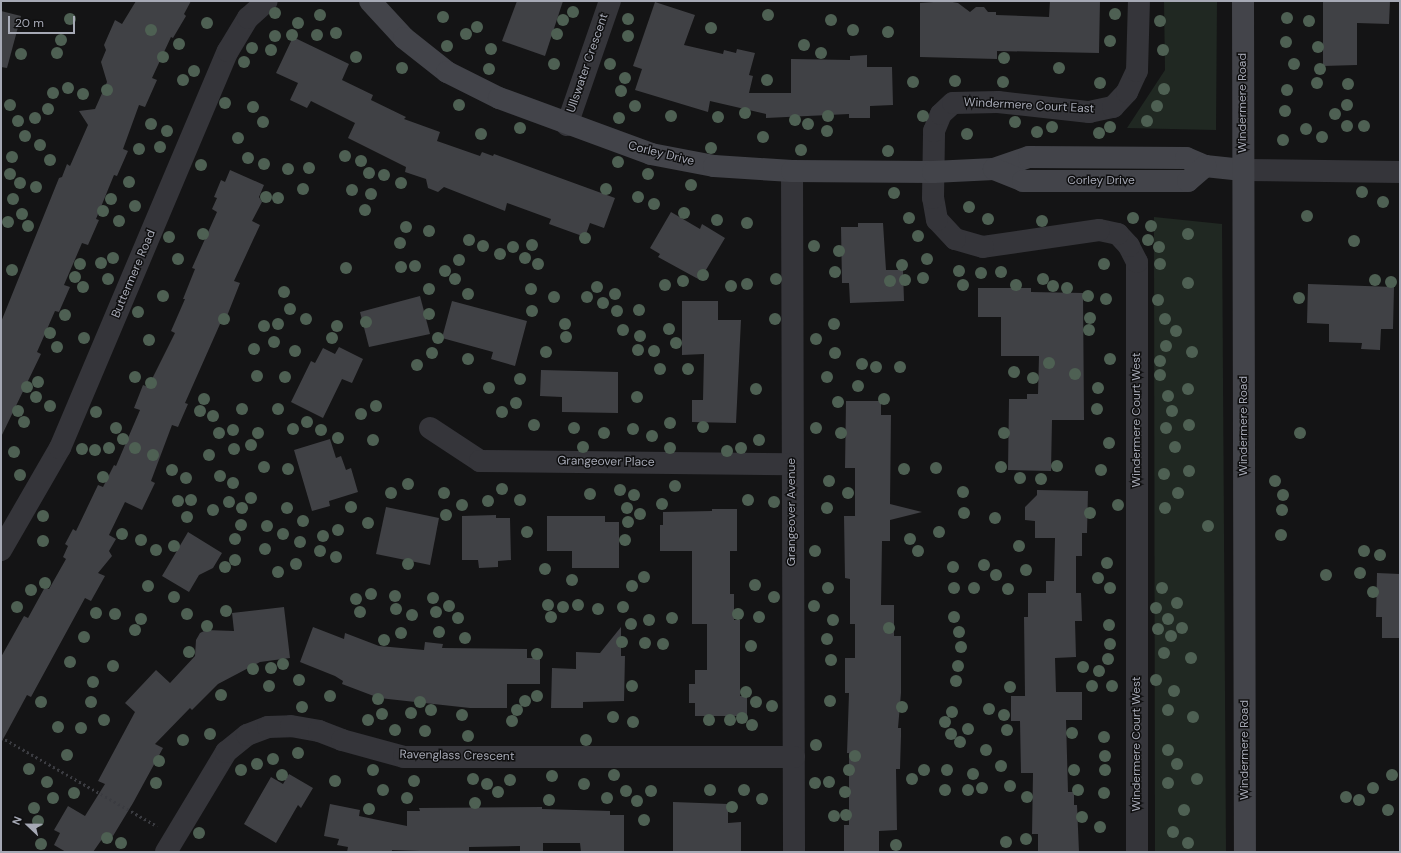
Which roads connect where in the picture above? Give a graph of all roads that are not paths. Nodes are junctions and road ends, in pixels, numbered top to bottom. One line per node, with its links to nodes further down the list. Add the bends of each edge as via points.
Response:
1 (267, 1): 13 (street, Buttermere Road, via 248,18 228,51 60,448)
2 (370, 1): 6 (street, Corley Drive, via 404,38 447,72 499,98)
3 (610, 1): 6 (street, Ullswater Crescent)
4 (1139, 1): 9 (street, Windermere Court East, via 1137,71 1127,92 1113,107 1089,112 998,102 953,103 941,114 934,131)
5 (1243, 1): 7 (street, Windermere Road)
6 (567, 125): 8 (street, Corley Drive, via 651,154 714,166)
7 (1243, 170): 9 (street, Corley Drive, via 1206,166 1188,181 1023,181 994,170); 10 (street, Corley Drive); 18 (street, Windermere Road)
8 (792, 171): 9 (street, Corley Drive); 12 (street, Grangeover Avenue)
9 (933, 172): 17 (street, Windermere Court West, via 933,198 937,220 955,239 983,247 1099,230 1118,234 1129,246 1137,262)
10 (1400, 172)
11 (430, 428): 12 (street, Grangeover Place, via 480,461)
12 (791, 464): 14 (street, Grangeover Avenue)
13 (1, 550)
14 (794, 757): 15 (street, Ravenglass Crescent, via 404,757 319,731 291,726 268,727 247,735 226,752); 16 (street, Grangeover Avenue)
15 (170, 844)
16 (794, 852)
17 (1137, 852)
18 (1245, 852)

